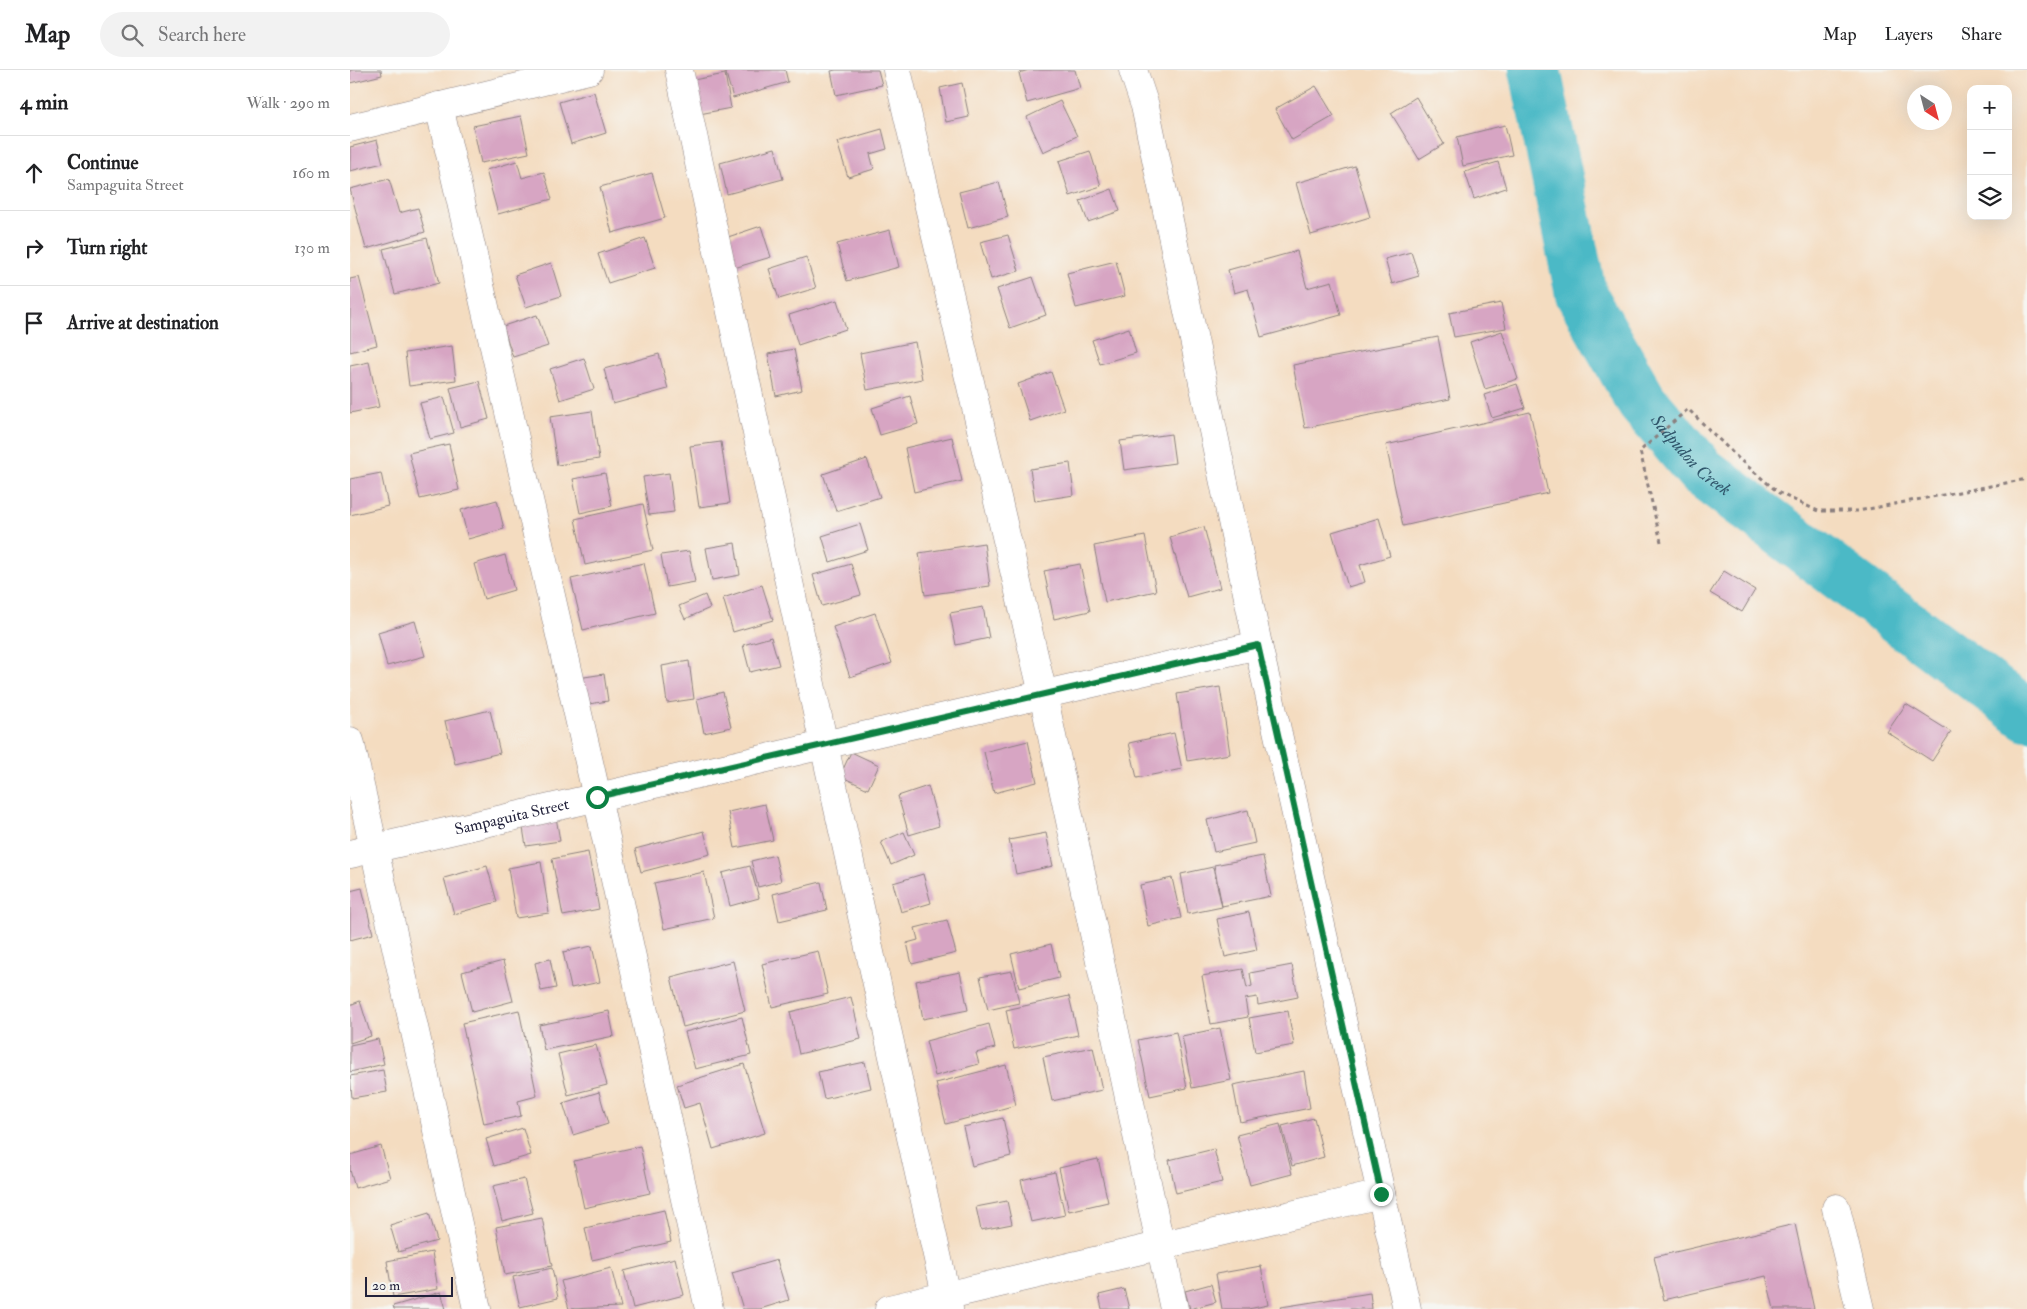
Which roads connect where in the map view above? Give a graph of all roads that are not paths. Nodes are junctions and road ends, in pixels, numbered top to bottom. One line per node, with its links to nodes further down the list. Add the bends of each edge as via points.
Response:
1 (589, 70): 5 (street)
2 (679, 70): 10 (street)
3 (897, 70): 8 (street)
4 (1133, 70): 7 (street, via 1145,106)
5 (439, 106): 6 (street); 11 (street)
6 (350, 128)
7 (1258, 645): 8 (street, Sampaguita Street); 13 (street)
8 (1043, 694): 10 (street, Sampaguita Street); 15 (street)
9 (350, 740): 12 (street)
10 (824, 745): 11 (street, Sampaguita Street); 16 (street)
11 (597, 797): 12 (street, Sampaguita Street); 18 (street)
12 (362, 851): 17 (street)
13 (1381, 1194): 15 (street); 21 (street)
14 (1836, 1208): 22 (street)
15 (1160, 1246): 16 (street); 20 (street)
16 (947, 1302): 19 (street)
17 (477, 1309)
18 (709, 1309)
19 (888, 1309)
20 (1174, 1309)
21 (1407, 1309)
22 (1860, 1309)

